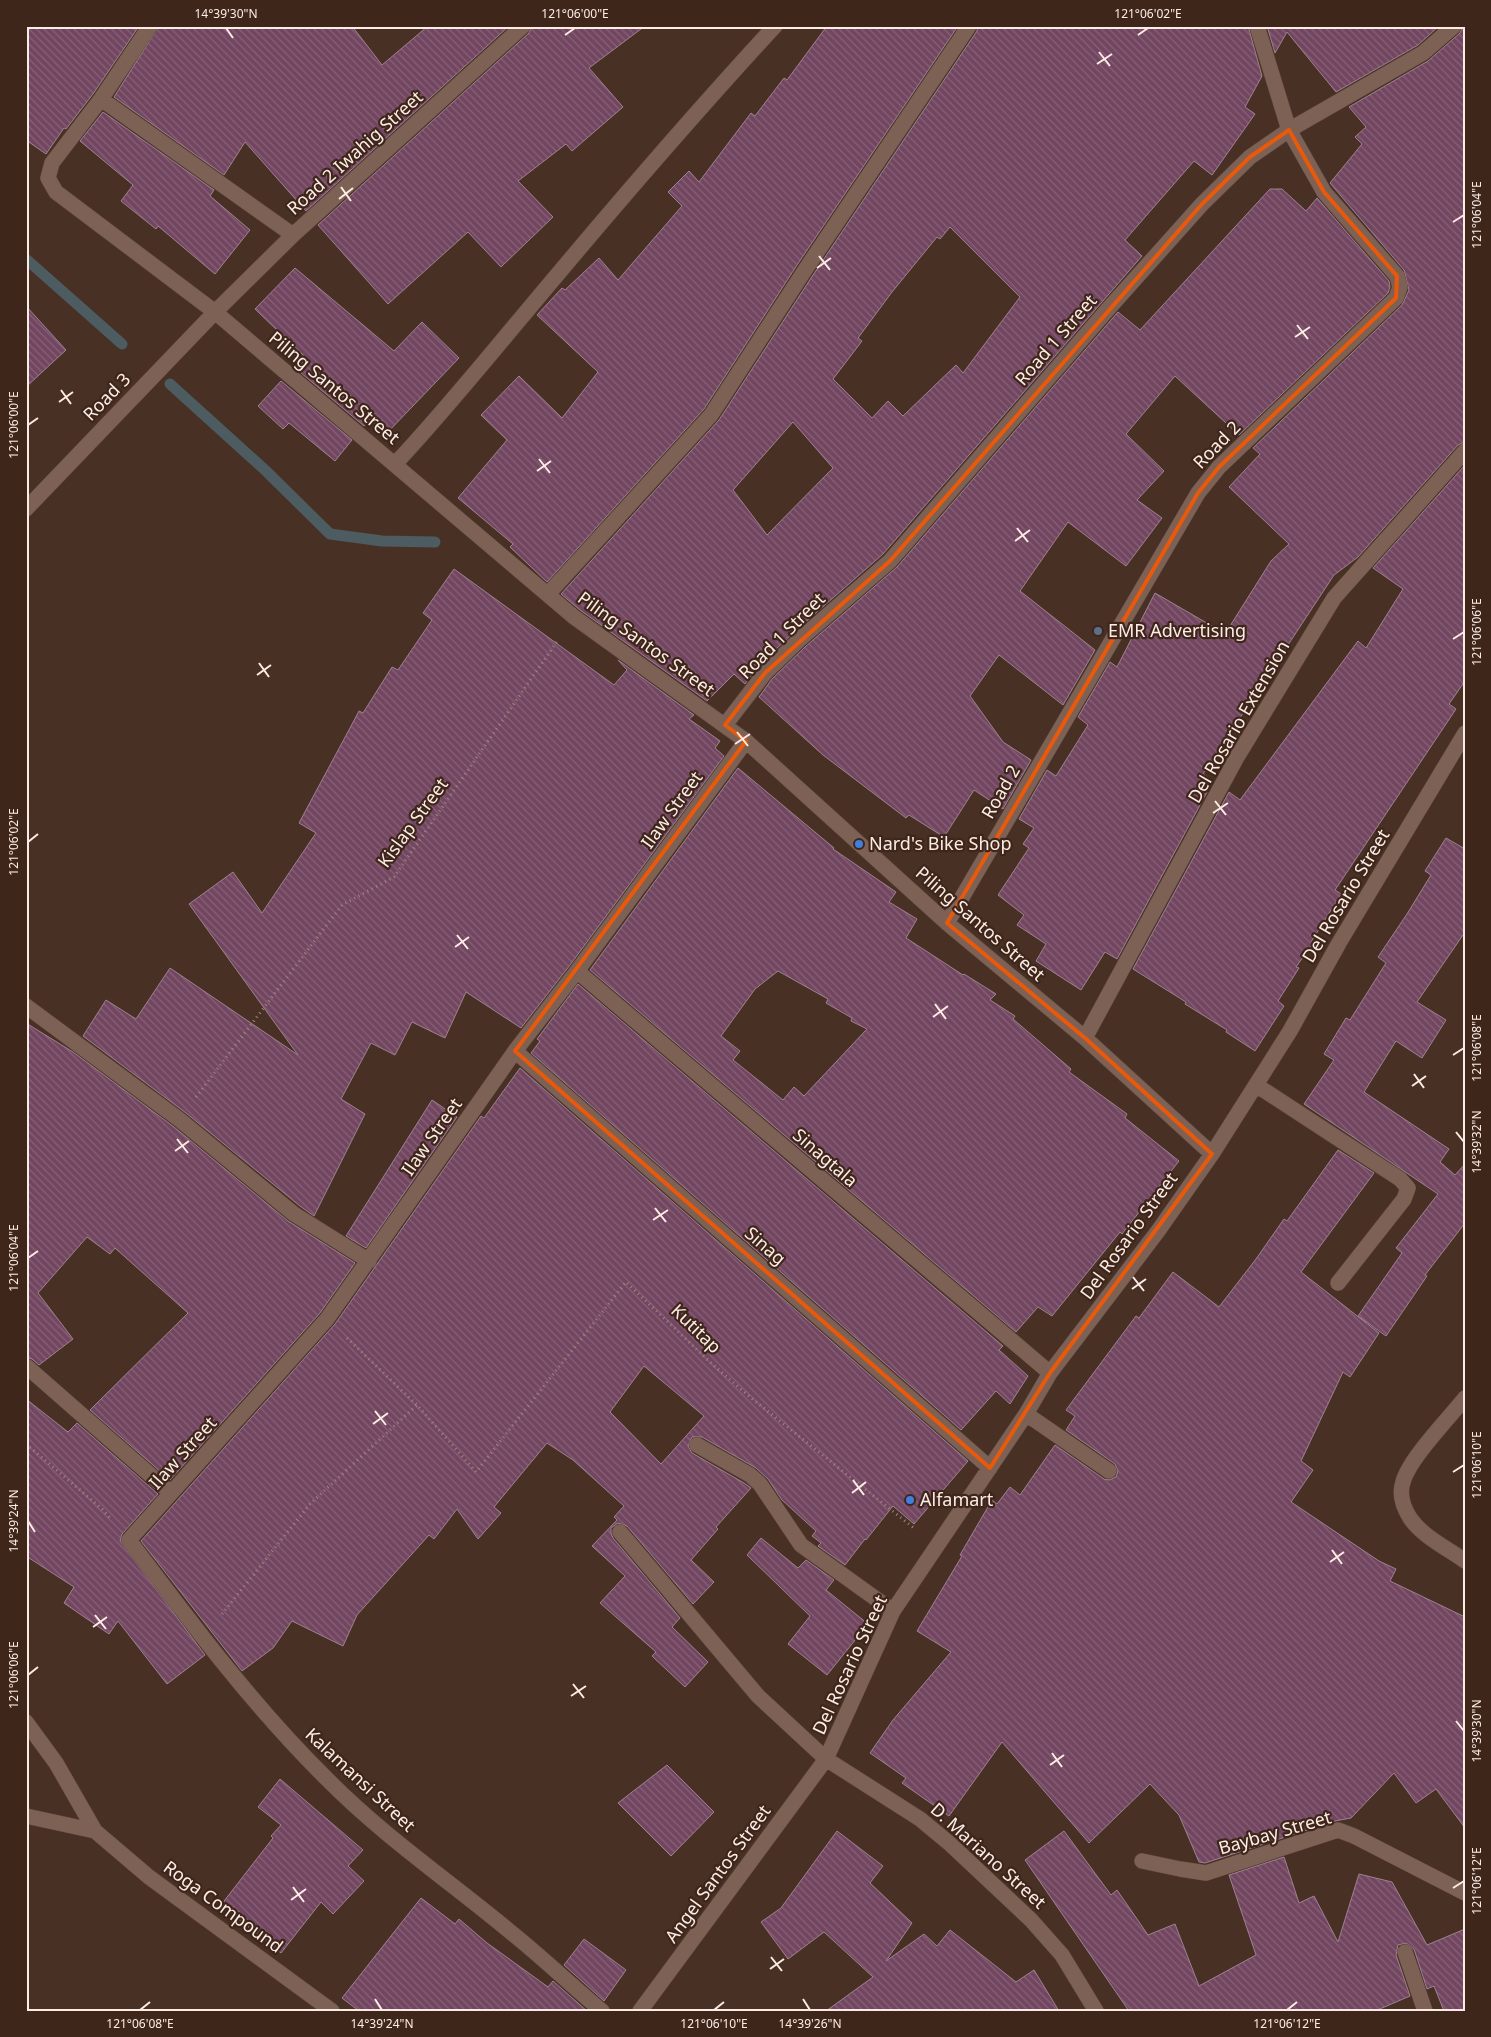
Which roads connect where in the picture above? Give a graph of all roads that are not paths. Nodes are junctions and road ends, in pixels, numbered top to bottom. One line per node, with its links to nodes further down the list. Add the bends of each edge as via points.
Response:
1 (150, 26): 7 (street)
2 (524, 26): 9 (street, Road 2 Iwahig Street)
3 (775, 26): 12 (street, via 715,90)
4 (969, 26): 14 (street, via 711,415)
5 (1257, 26): 8 (street, Road 2)
6 (1454, 26): 8 (street, Road 1 Street, via 1423,53)
7 (101, 99): 9 (street); 10 (street, Piling Santos Street, via 52,163 48,178 56,192)
8 (1289, 130): 15 (street, Road 1 Street, via 1250,157 1202,204 890,561 779,660); 18 (street, Road 2, via 1324,192 1397,276 1400,287 1396,298 1219,467 1198,493)
9 (293, 235): 10 (street, Road 2 Iwahig Street)
10 (215, 312): 12 (street, Piling Santos Street); 13 (street, Road 3)
11 (1465, 451): 21 (street, Del Rosario Extension, via 1334,598 1238,757)
12 (395, 464): 14 (street, Piling Santos Street)
13 (27, 505)
14 (548, 594): 15 (street, Piling Santos Street, via 574,617)
15 (725, 725): 17 (street, Piling Santos Street)
16 (1465, 733): 23 (street, Del Rosario Street)
17 (746, 741): 18 (street, Piling Santos Street); 19 (street, Ilaw Street)
18 (947, 923): 21 (street, Piling Santos Street)
19 (577, 971): 22 (street, Ilaw Street); 28 (street, Sinagtala)
20 (26, 1006): 25 (street, via 180,1120 294,1214)
21 (1084, 1038): 24 (street, Piling Santos Street)
22 (515, 1051): 25 (street, Ilaw Street); 32 (street, Sinag)
23 (1256, 1085): 24 (street, Del Rosario Street); 26 (street, via 1400,1179 1408,1188 1404,1199)
24 (1212, 1154): 28 (street, Del Rosario Street)
25 (369, 1262): 34 (street, Ilaw Street, via 328,1319)
26 (1338, 1283)
27 (26, 1366): 34 (street)
28 (1050, 1373): 30 (street, Del Rosario Street)
29 (1465, 1398): 37 (street, via 1410,1465 1403,1482 1401,1500 1422,1532)
30 (1026, 1414): 32 (street, Del Rosario Street); 33 (street)
31 (697, 1445): 38 (street, via 750,1475 760,1484 801,1545)
32 (990, 1468): 38 (street, Del Rosario Street)
33 (1109, 1471)
34 (171, 1493): 36 (street, Ilaw Street)
35 (620, 1532): 40 (street, D. Mariano Street, via 758,1696)
36 (130, 1540): 47 (street, Kalamansi Street, via 235,1677 328,1781)
37 (1465, 1561)
38 (893, 1611): 40 (street, Del Rosario Street)
39 (26, 1722): 42 (street, via 56,1763)
40 (826, 1759): 48 (street, Angel Santos Street); 49 (street, D. Mariano Street, via 920,1818 949,1843 1031,1920 1062,1956)
41 (26, 1816): 42 (street)
42 (95, 1831): 46 (street, Roga Compound, via 150,1877)
43 (1142, 1861): 44 (street, Baybay Street, via 1206,1873 1338,1830)
44 (1465, 1893)
45 (1405, 1952): 50 (street)
46 (332, 2011)
47 (602, 2011)
48 (640, 2011)
49 (1096, 2011)
50 (1426, 2011)

